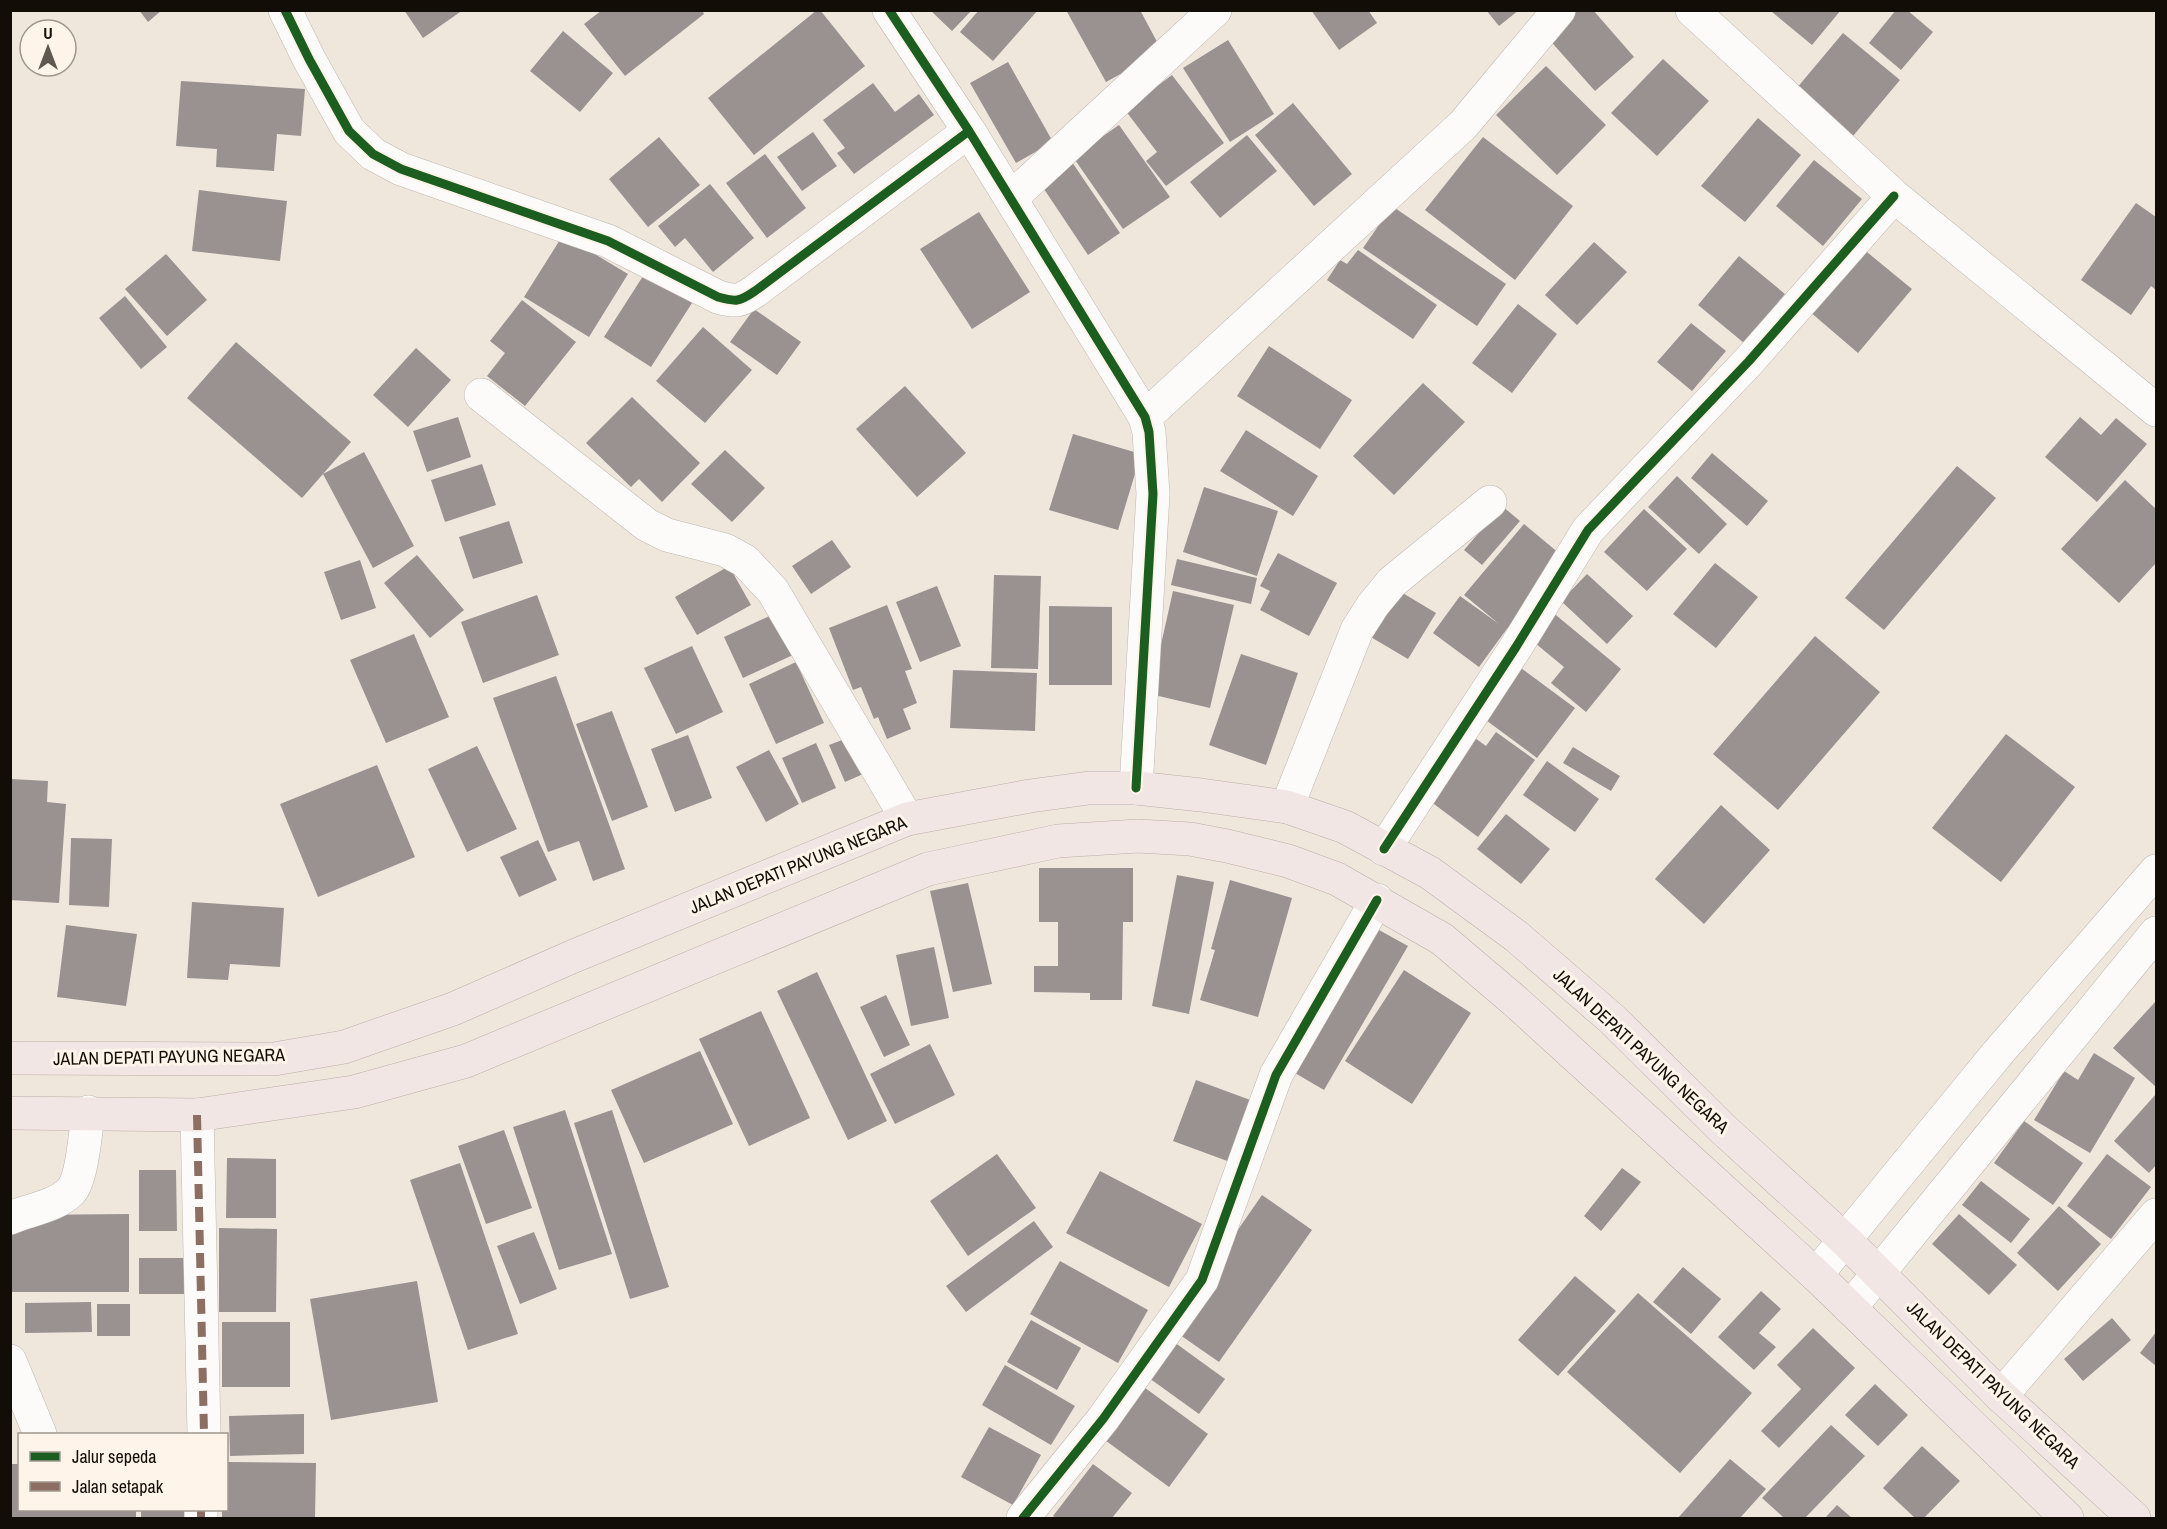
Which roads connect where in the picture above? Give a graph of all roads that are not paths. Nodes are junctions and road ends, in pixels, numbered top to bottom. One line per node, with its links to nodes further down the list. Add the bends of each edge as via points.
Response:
1 (285, 10): 6 (street, via 349,130 373,154 401,170 608,241 732,301 748,296)
2 (1215, 10): 8 (street)
3 (1559, 10): 11 (street, via 1463,125)
4 (1692, 10): 7 (street)
5 (898, 14): 6 (street)
6 (969, 130): 8 (street)
7 (1894, 196): 10 (street); 16 (street, via 1749,361 1588,530)
8 (1011, 198): 11 (street)
9 (481, 395): 15 (street, via 647,525 667,535 725,550 745,561 772,591)
10 (2157, 410)
11 (1145, 417): 13 (street, via 1153,495)
12 (1490, 502): 14 (street, via 1392,582 1373,605 1357,630)
13 (1136, 788): 14 (highway, JALAN DEPATI PAYUNG NEGARA); 15 (highway, JALAN DEPATI PAYUNG NEGARA, via 1089,788)
14 (1287, 807): 16 (highway, JALAN DEPATI PAYUNG NEGARA, via 1345,827)
15 (907, 819): 20 (highway, JALAN DEPATI PAYUNG NEGARA, via 453,1009 344,1047 274,1059)
16 (1384, 849): 26 (highway, JALAN DEPATI PAYUNG NEGARA, via 1430,873 1516,936 1612,1019 1723,1129)
17 (2157, 871): 26 (street, via 1997,1054)
18 (1377, 900): 23 (highway, via 1337,879 1288,861 1208,842 1138,836 1058,841 928,869 466,1060 354,1092); 27 (highway, via 1442,939 1515,1001); 35 (street, via 1276,1074 1202,1280 1103,1419)
19 (2157, 933): 28 (street)
20 (10, 1058)
21 (88, 1112): 22 (highway); 23 (highway); 25 (street, via 77,1182 70,1192)
22 (10, 1113)
23 (197, 1115): 33 (street)
24 (2157, 1215): 31 (street)
25 (10, 1218)
26 (1846, 1241): 27 (street); 28 (highway, JALAN DEPATI PAYUNG NEGARA)
27 (1816, 1275): 29 (highway)
28 (1878, 1275): 29 (street); 31 (highway, JALAN DEPATI PAYUNG NEGARA)
29 (1850, 1308): 34 (highway)
30 (10, 1361): 32 (street)
31 (2001, 1396): 36 (highway, JALAN DEPATI PAYUNG NEGARA)
32 (40, 1433)
33 (204, 1433)
34 (2056, 1515)
35 (1023, 1518)
36 (2134, 1518)

